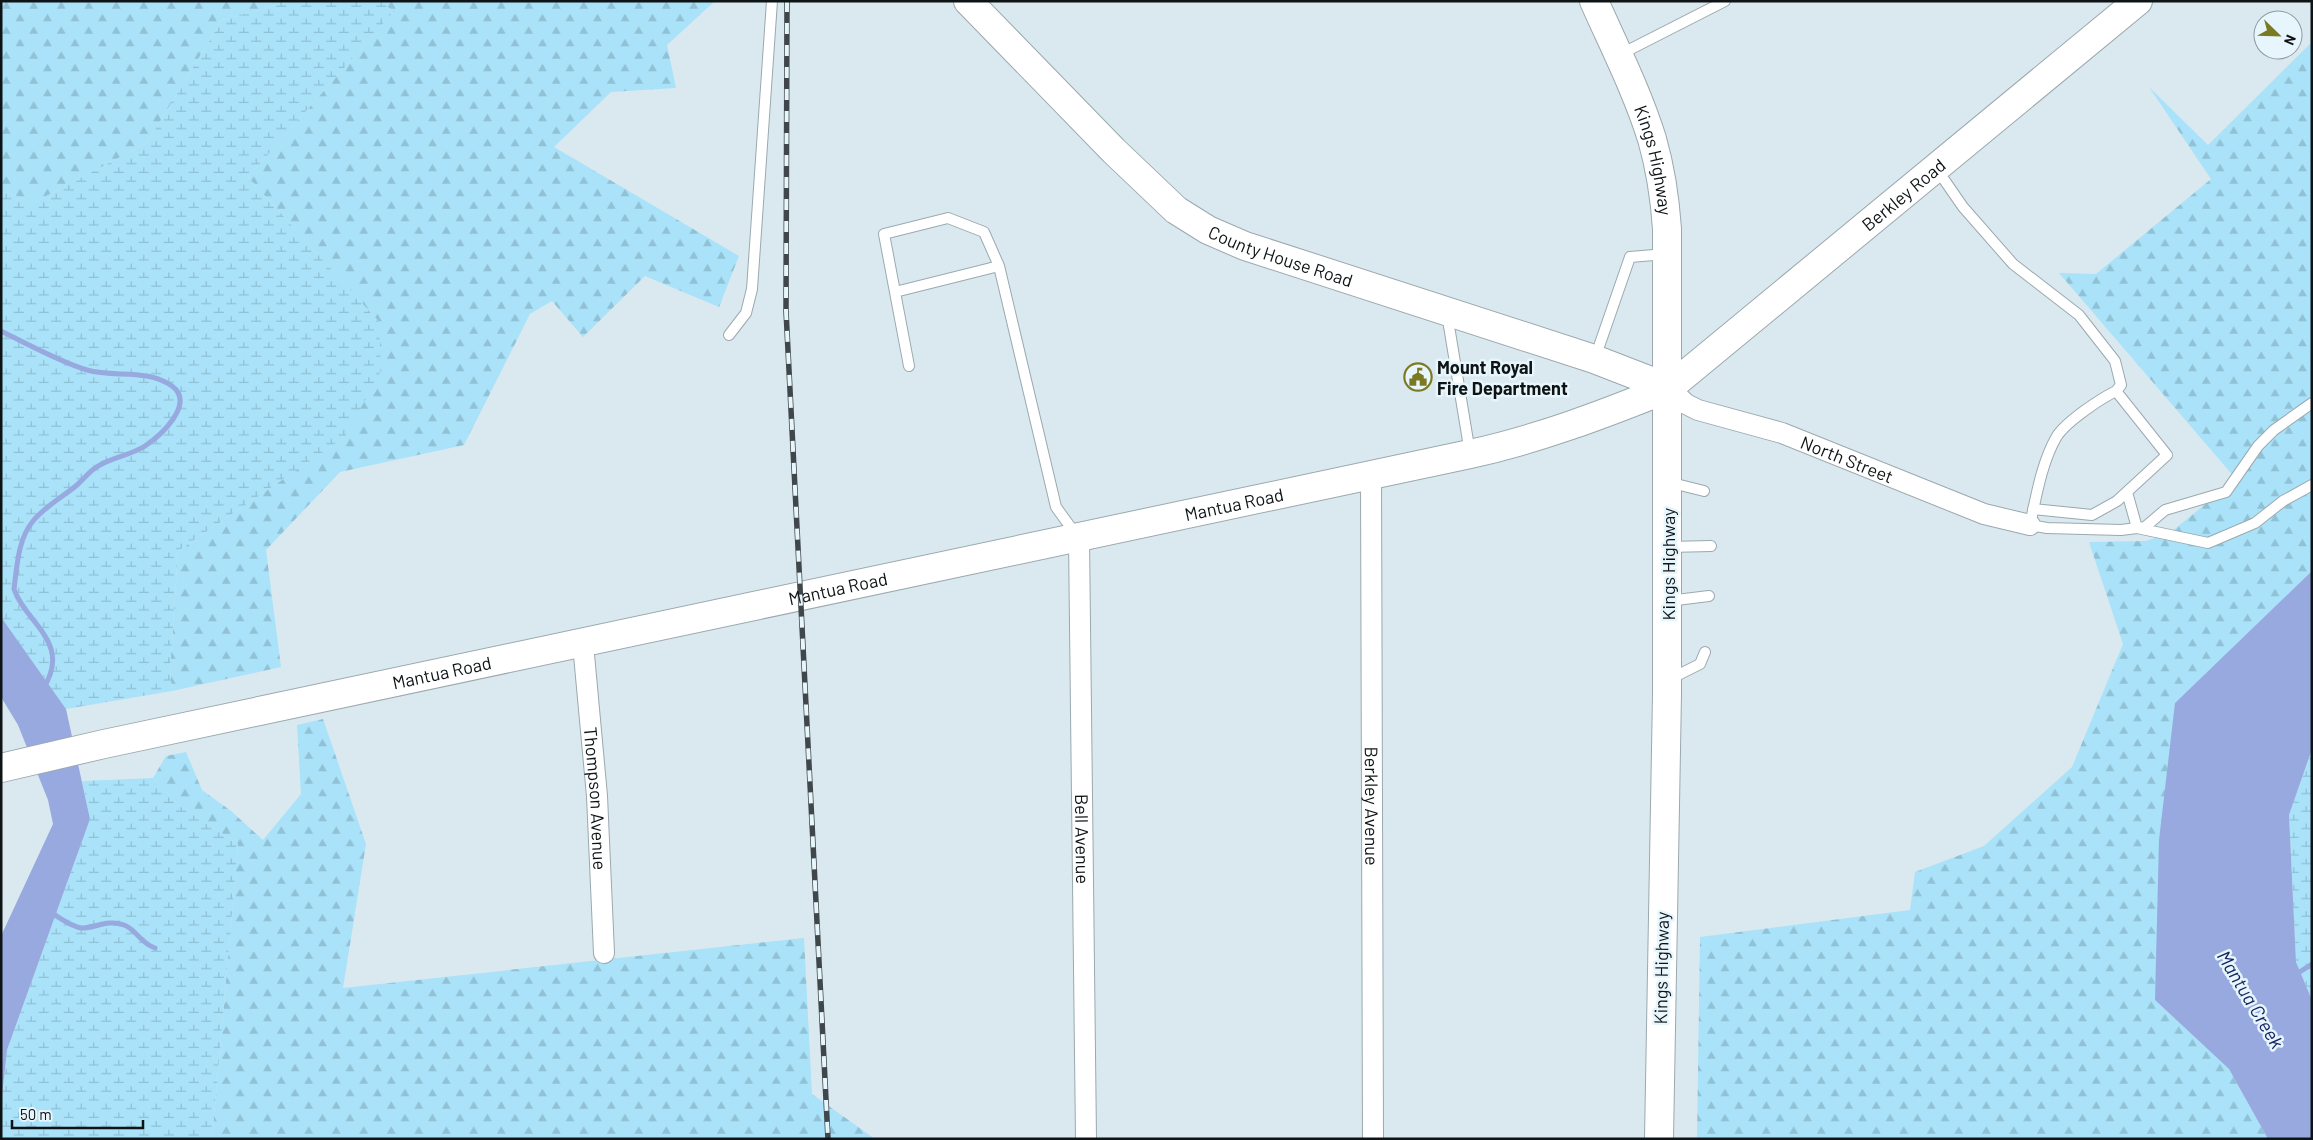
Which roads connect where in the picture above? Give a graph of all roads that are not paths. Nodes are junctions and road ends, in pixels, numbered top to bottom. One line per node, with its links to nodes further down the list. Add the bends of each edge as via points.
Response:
1 (772, 1): 12 (lane, via 752,289 746,313)
2 (968, 1): 11 (main road, County House Road, via 1114,151 1187,218 1245,246)
3 (1594, 1): 6 (main road, Kings Highway)
4 (2138, 1): 7 (main road, Berkley Road)
5 (1720, 2): 6 (lane)
6 (1618, 55): 8 (main road, Kings Highway, via 1652,139 1665,203)
7 (1936, 168): 15 (main road, Berkley Road); 16 (lane, via 1963,208 2013,264 2079,315 2115,361 2121,385)
8 (1668, 254): 13 (lane, via 1630,257); 15 (main road, Kings Highway)
9 (999, 266): 10 (lane); 10 (lane, via 984,232 948,218 884,234); 26 (lane, via 1056,507)
10 (895, 292): 14 (lane)
11 (1447, 311): 13 (main road, County House Road); 18 (lane)
12 (729, 335)
13 (1594, 358): 15 (main road, County House Road)
14 (909, 366)
15 (1669, 388): 18 (main road, Mantua Road, via 1510,445); 20 (main road, Kings Highway); 24 (street, North Street, via 1698,410 1782,433 1984,514)
16 (2116, 391): 23 (lane, via 2167,455); 24 (lane, via 2097,400 2058,435 2040,480)
17 (2312, 403): 25 (lane, via 2274,430 2258,446 2226,492 2164,510 2145,527)
18 (1470, 454): 19 (main road, Mantua Road)
19 (1372, 475): 26 (main road, Mantua Road); 37 (street, Berkley Avenue)
20 (1668, 482): 22 (lane); 27 (main road, Kings Highway)
21 (2312, 485): 25 (lane, via 2283,501 2255,523 2208,543)
22 (1704, 491)
23 (2127, 492): 24 (lane, via 2092,515); 25 (lane)
24 (2032, 517): 25 (lane, via 2047,528)
25 (2137, 528)
26 (1079, 539): 31 (main road, Mantua Road); 36 (street, Bell Avenue)
27 (1668, 546): 28 (lane); 30 (main road, Kings Highway)
28 (1711, 546)
29 (1709, 596): 30 (lane)
30 (1667, 601): 33 (main road, Kings Highway)
31 (583, 644): 34 (main road, Mantua Road); 35 (street, Thompson Avenue, via 596,786)
32 (1705, 652): 33 (lane, via 1700,664)
33 (1667, 681): 38 (main road, Kings Highway)
34 (9, 766)
35 (604, 953)
36 (1086, 1139)
37 (1372, 1139)
38 (1659, 1139)

